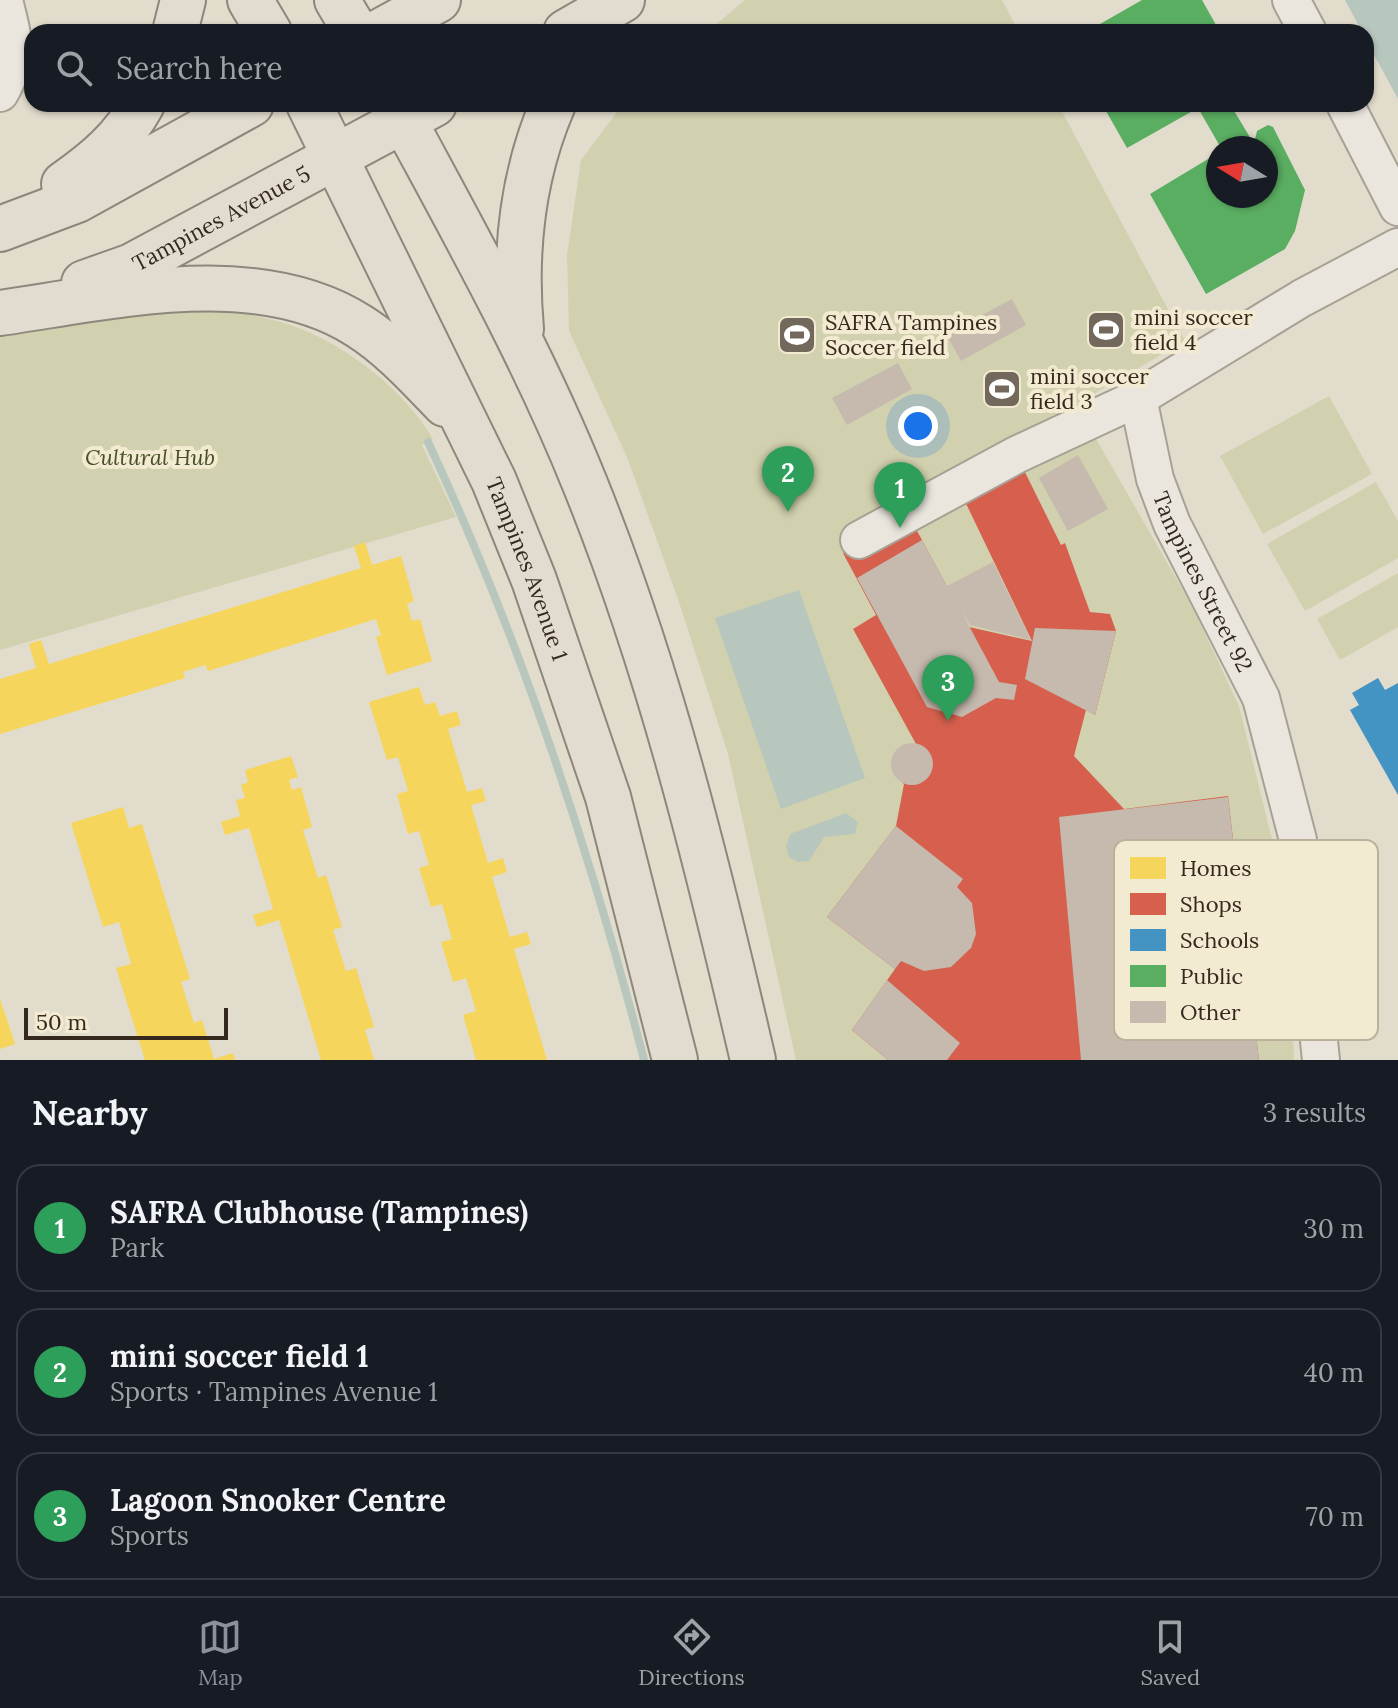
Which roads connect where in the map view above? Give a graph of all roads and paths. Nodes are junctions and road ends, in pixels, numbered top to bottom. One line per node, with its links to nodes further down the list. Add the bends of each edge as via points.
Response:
1 (4, 0): 14 (street, via 15,50)
2 (183, 0): 8 (main road)
3 (250, 0): 9 (main road)
4 (337, 0): 10 (main road)
5 (438, 0): 11 (main road)
6 (1291, 0): 13 (street)
7 (610, 12): 12 (main road)
8 (177, 24)
9 (264, 24)
10 (351, 24)
11 (394, 24)
12 (584, 24)
13 (1304, 24)
14 (0, 93)
15 (137, 112): 24 (main road, via 98,160)
16 (236, 112): 24 (main road, via 77,200)
17 (313, 112): 22 (main road, Tampines Avenue 1)
18 (406, 112): 22 (main road, Tampines Avenue 5)
19 (412, 112): 27 (main road)
20 (550, 112): 27 (main road, via 534,149 518,255)
21 (1349, 112): 23 (street)
22 (336, 158): 26 (main road, Tampines Avenue 5, via 132,266); 29 (main road, Tampines Avenue 1)
23 (1398, 207)
24 (0, 229)
25 (1398, 247): 28 (street, via 1302,298)
26 (0, 312): 29 (main road, via 218,288 290,296 359,325)
27 (523, 343): 34 (main road, via 585,483 634,614 716,901)
28 (1138, 398): 30 (street, via 1016,455); 31 (street, Tampines Street 92, via 1155,479 1172,524 1261,698 1263,755)
29 (467, 426): 33 (main road, Tampines Avenue 1, via 534,580 608,797)
30 (859, 540)
31 (1298, 840)
32 (1319, 1040): 35 (street, Tampines Street 92)
33 (675, 1060)
34 (753, 1060)
35 (1321, 1060)

